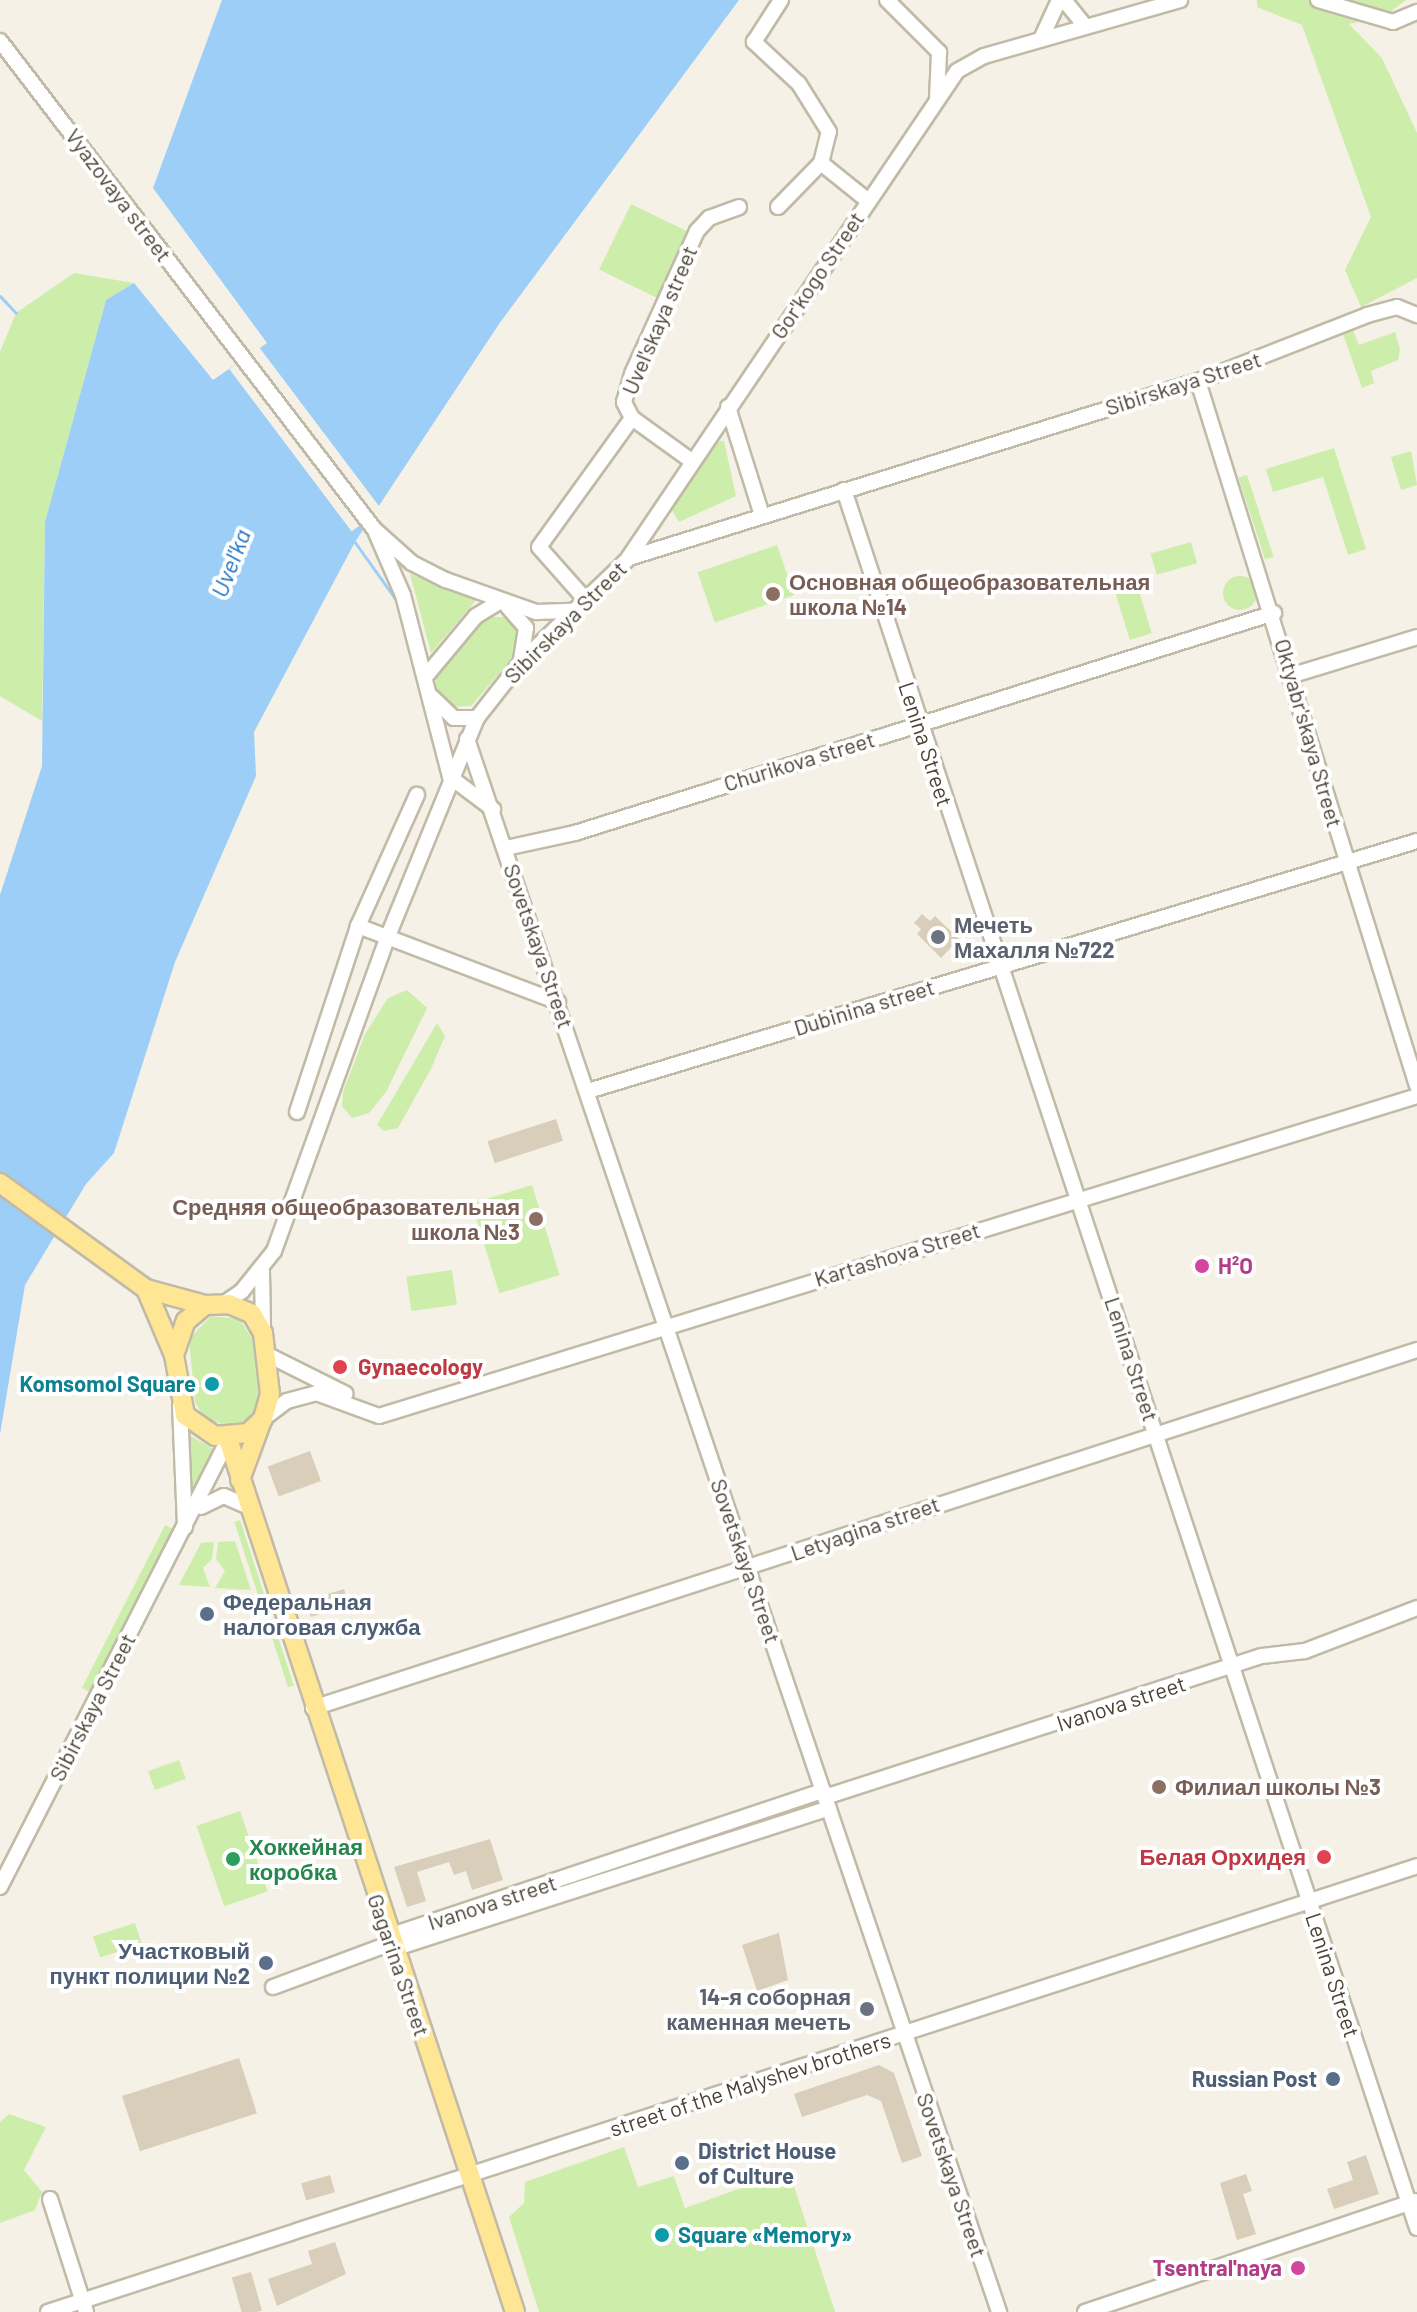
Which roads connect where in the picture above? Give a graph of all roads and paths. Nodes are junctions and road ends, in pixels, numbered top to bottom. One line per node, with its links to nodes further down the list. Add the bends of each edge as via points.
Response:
1 (781, 0): 13 (street, via 754,42 795,79 825,122 828,142)
2 (887, 0): 10 (street)
3 (1062, 0): 7 (street); 8 (street)
4 (1180, 0): 7 (street)
5 (1318, 0): 6 (street, via 1393,22)
6 (1417, 12)
7 (1085, 26): 8 (street)
8 (1041, 39): 11 (street)
9 (0, 41): 24 (street, Vyazovaya street)
10 (939, 52): 11 (street); 12 (street)
11 (966, 64): 12 (street, Gor'kogo Street)
12 (937, 99): 14 (street, Gor'kogo Street)
13 (821, 163): 14 (street); 16 (street)
14 (867, 200): 19 (street, Gor'kogo Street)
15 (739, 207): 20 (street, Uvel'skaya street, via 709,218 697,231 632,374 624,402)
16 (778, 207)
17 (1415, 312): 18 (street, Sibirskaya Street, via 1367,315)
18 (1198, 381): 22 (street, Sibirskaya Street); 29 (street, Oktyabr'skaya Street)
19 (728, 407): 21 (street, Gor'kogo Street); 23 (street)
20 (632, 418): 21 (street); 26 (street, Uvel'skaya street, via 539,547)
21 (693, 462): 25 (street, Gor'kogo Street)
22 (844, 490): 23 (street, Sibirskaya Street); 36 (street, Lenina Street)
23 (761, 512): 25 (street, Sibirskaya Street)
24 (374, 529): 27 (street, via 423,569); 33 (street, via 403,595)
25 (629, 558): 26 (street, Sibirskaya Street)
26 (585, 599): 28 (street, Sibirskaya Street)
27 (501, 602): 28 (street, via 553,614); 31 (street, via 526,628); 33 (street, via 476,616)
28 (572, 611): 31 (street, Sibirskaya Street)
29 (1274, 613): 32 (street, Oktyabr'skaya Street); 36 (street, Churikova street)
30 (1417, 637): 32 (street)
31 (521, 662): 35 (street, Sibirskaya Street)
32 (1293, 675): 43 (street, Oktyabr'skaya Street)
33 (426, 676): 34 (street)
34 (430, 694): 35 (street, via 454,718); 38 (street)
35 (477, 718): 37 (street, Sibirskaya Street)
36 (918, 724): 42 (street, Churikova street, via 575,833); 46 (street, Lenina Street)
37 (467, 739): 38 (street, Sibirskaya Street); 40 (street, Sovetskaya Street)
38 (450, 777): 40 (street); 45 (street, Sibirskaya Street)
39 (417, 795): 44 (street)
40 (493, 809): 42 (street, Sovetskaya Street)
41 (1417, 841): 43 (street, Dubinina street)
42 (506, 848): 47 (street, Sovetskaya Street)
43 (1348, 863): 46 (street, Dubinina street); 48 (street, Oktyabr'skaya Street)
44 (358, 926): 45 (street, Sovetskaya Street); 51 (street)
45 (388, 936): 47 (street, Sovetskaya Street); 54 (street, Sibirskaya Street, via 274,1251)
46 (1001, 966): 49 (street, Dubinina street); 53 (street, Lenina Street)
47 (558, 1002): 49 (street, Sovetskaya Street)
48 (1417, 1086)
49 (588, 1091): 57 (street, Sovetskaya Street)
50 (1417, 1096): 53 (street, Kartashova Street)
51 (297, 1112)
52 (0, 1183): 55 (main road)
53 (1079, 1200): 57 (street, Kartashova Street); 65 (street, Lenina Street)
54 (262, 1271): 56 (street, Sibirskaya Street); 58 (street, Sibirskaya Street)
55 (146, 1289): 56 (main road); 61 (main road)
56 (214, 1304): 58 (main road, via 247,1311); 61 (main road, via 186,1321)
57 (666, 1325): 63 (street, Kartashova Street); 71 (street, Sovetskaya Street)
58 (263, 1333): 60 (main road)
59 (1417, 1350): 65 (street, Letyagina street)
60 (266, 1354): 63 (street); 64 (main road, via 270,1394)
61 (174, 1355): 62 (main road)
62 (180, 1406): 66 (main road, via 202,1430); 70 (street)
63 (383, 1415): 64 (street, via 316,1393 287,1401)
64 (263, 1419): 66 (main road); 67 (main road)
65 (1155, 1431): 71 (street, Letyagina street); 73 (street, Lenina Street)
66 (228, 1439): 67 (main road, Gagarina Street); 69 (street, Sibirskaya Street)
67 (240, 1480): 68 (main road, Gagarina Street)
68 (251, 1508): 69 (street, via 224,1496); 74 (main road, Gagarina Street)
69 (195, 1512): 70 (street, Sibirskaya Street)
70 (186, 1527): 77 (street, Sibirskaya Street)
71 (748, 1567): 74 (street, Letyagina street); 75 (street, Sovetskaya Street)
72 (1417, 1608): 73 (street, Ivanova street, via 1305,1651)
73 (1232, 1666): 75 (street, Ivanova street); 78 (street, Lenina Street)
74 (313, 1708): 79 (main road, Gagarina Street)
75 (826, 1798): 79 (street, Ivanova street); 81 (street, Sovetskaya Street)
76 (1417, 1866): 78 (street, street of the Malyshev brothers)
77 (0, 1887)
78 (1308, 1899): 81 (street, street of the Malyshev brothers); 84 (street, Lenina Street)
79 (391, 1943): 80 (street, Ivanova street); 82 (main road, Gagarina Street)
80 (273, 1987)
81 (904, 2034): 82 (street, street of the Malyshev brothers); 89 (street, Sovetskaya Street)
82 (472, 2176): 86 (street, street of the Malyshev brothers); 88 (main road, Gagarina Street)
83 (50, 2199): 86 (street)
84 (1413, 2202): 85 (street, Lenina Street); 90 (street)
85 (1417, 2228)
86 (84, 2307): 87 (street)
87 (48, 2312)
88 (515, 2312)
89 (999, 2312)
90 (1085, 2312)

